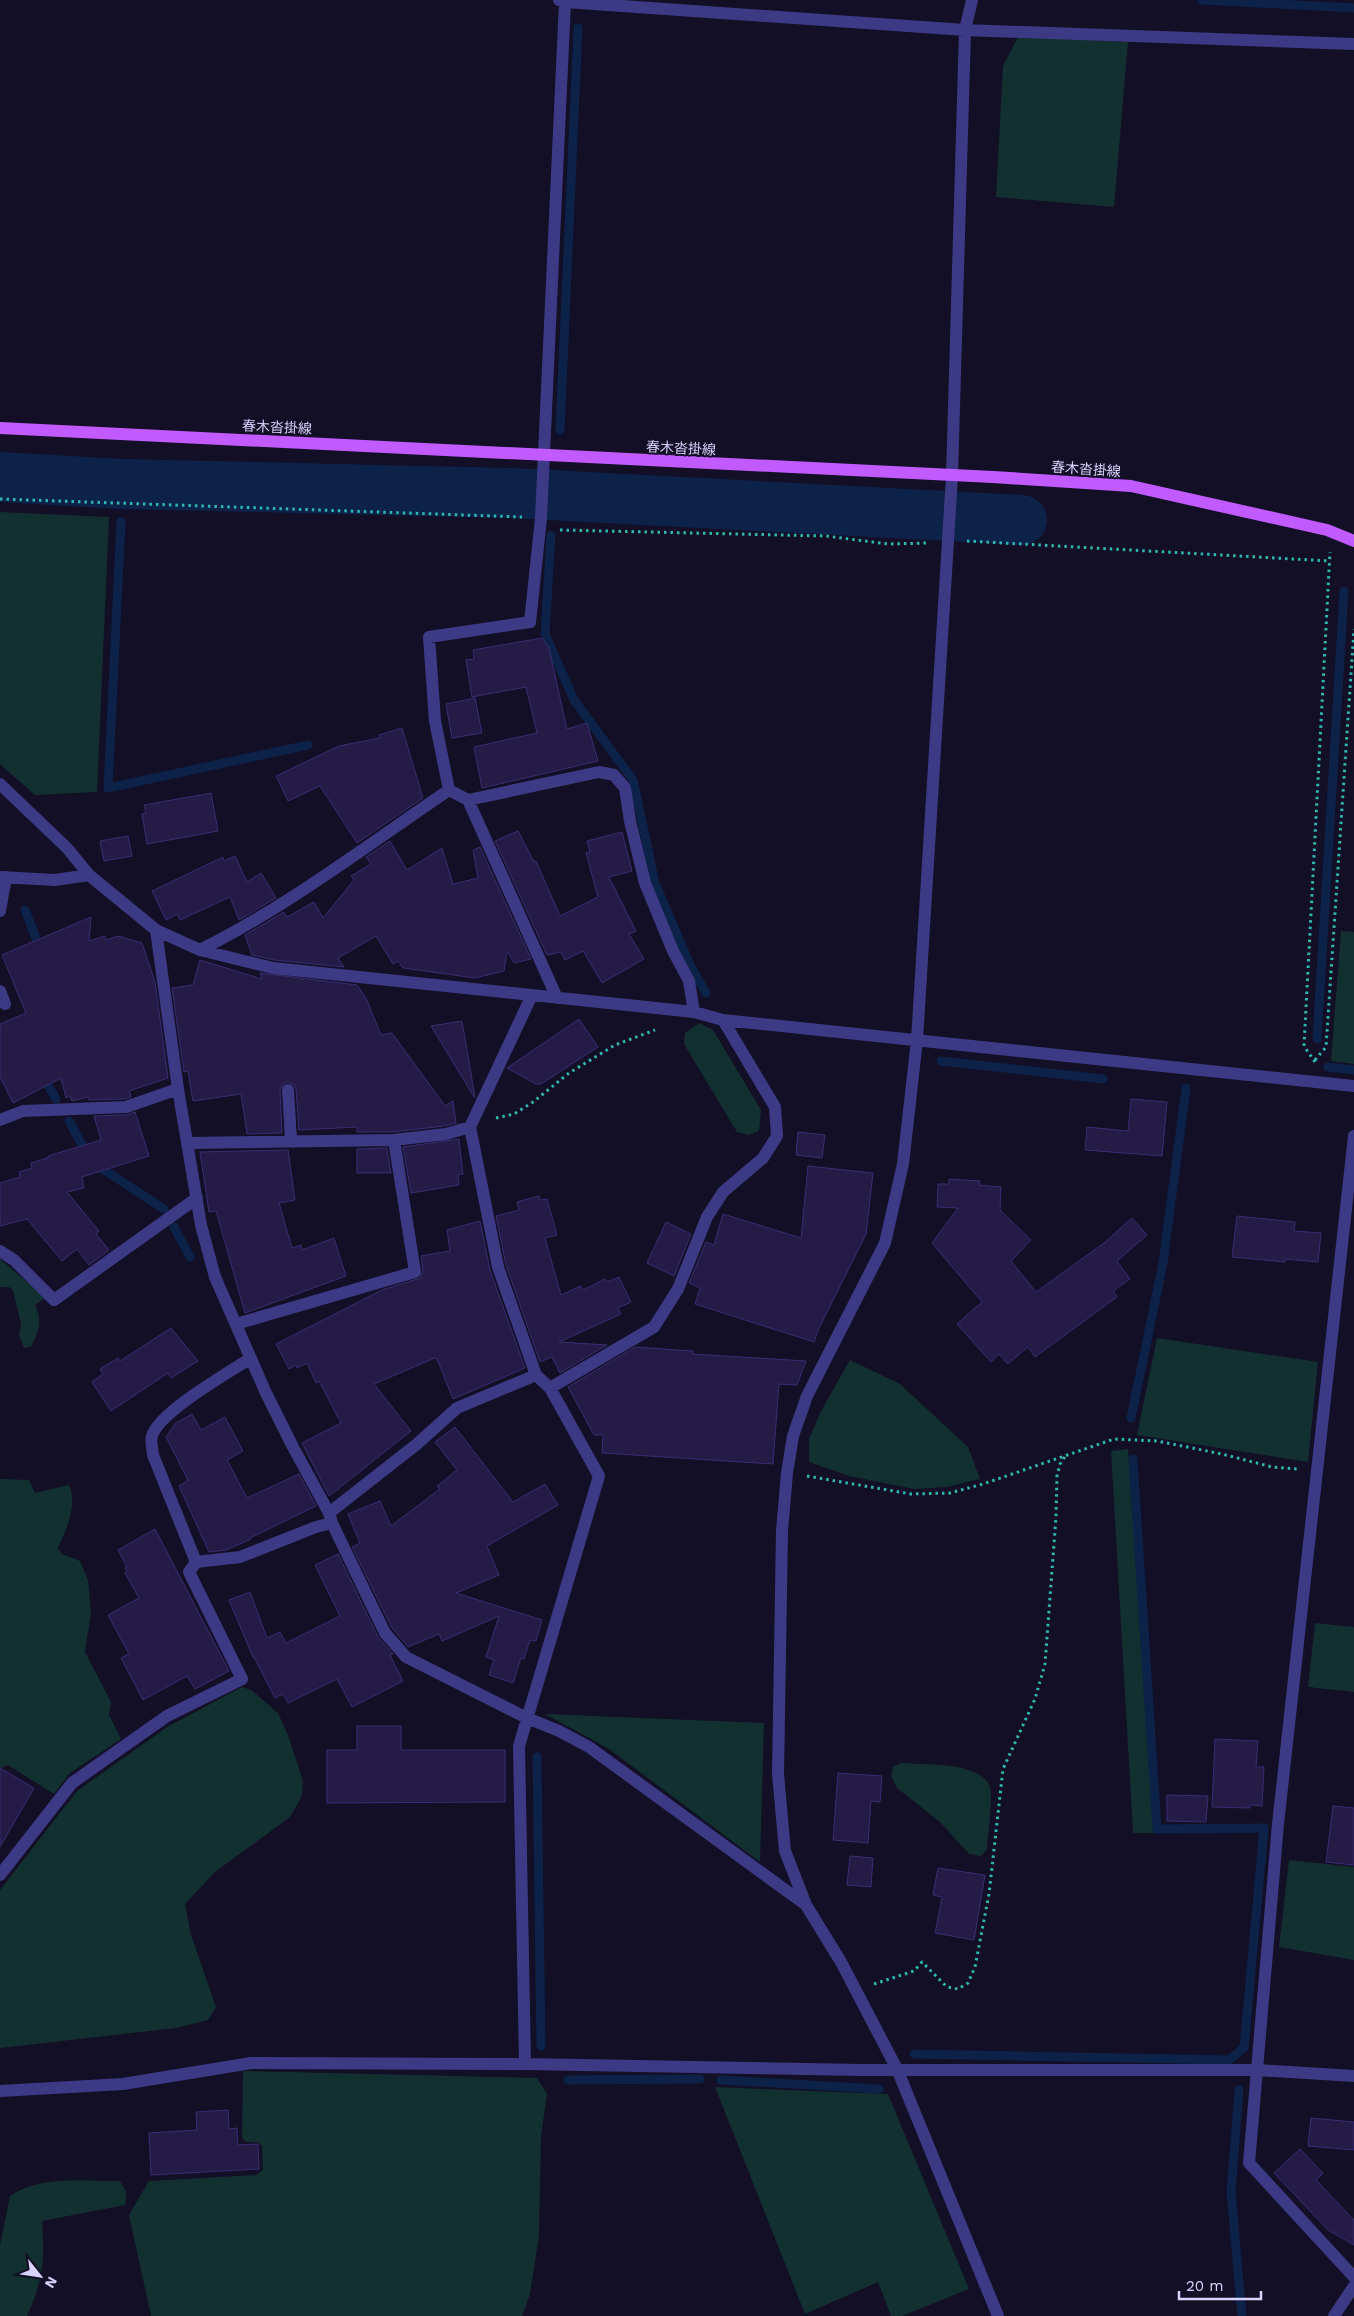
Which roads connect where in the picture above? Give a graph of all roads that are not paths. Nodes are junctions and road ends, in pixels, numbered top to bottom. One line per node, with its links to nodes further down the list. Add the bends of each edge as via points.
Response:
1 (972, 0): 3 (street)
2 (562, 1): 3 (street); 6 (street)
3 (965, 30): 4 (street); 7 (street)
4 (1354, 44)
5 (0, 428): 6 (main road, 春木沓掛線)
6 (544, 456): 7 (main road, 春木沓掛線); 10 (street, via 530,622 429,637 435,721)
7 (952, 476): 8 (main road, 春木沓掛線, via 1130,486 1332,532); 23 (street)
8 (1354, 541)
9 (0, 784): 12 (street, via 67,848)
10 (449, 790): 11 (street); 16 (street, via 225,938)
11 (468, 800): 19 (street); 21 (street, via 599,772 614,775 625,788 645,883 673,951 690,982)
12 (89, 875): 13 (street, via 55,880); 15 (street)
13 (3, 877): 14 (street)
14 (0, 911)
15 (156, 930): 16 (street); 25 (street)
16 (200, 950): 18 (street, via 273,968)
17 (0, 991): 20 (street)
18 (532, 995): 19 (street); 28 (street)
19 (557, 998): 21 (street)
20 (5, 1004)
21 (694, 1012): 22 (street)
22 (723, 1020): 23 (street); 38 (street, via 775,1107 777,1136 763,1158 723,1192 707,1217 678,1289 654,1327)
23 (917, 1040): 24 (street); 43 (street, via 903,1164 885,1243 806,1396 793,1436 787,1472 782,1531 778,1774 785,1851)
24 (1354, 1086)
25 (178, 1088): 27 (street, via 126,1107 23,1110); 32 (street)
26 (288, 1090): 30 (street)
27 (0, 1120)
28 (470, 1127): 31 (street, via 446,1134); 37 (street, via 498,1267)
29 (1354, 1136): 46 (street, via 1278,1824)
30 (291, 1140): 31 (street); 32 (street)
31 (394, 1140): 35 (street, via 415,1272)
32 (188, 1143): 33 (street)
33 (197, 1198): 34 (street, via 54,1300); 35 (street, via 215,1277)
34 (0, 1250)
35 (236, 1324): 36 (street)
36 (251, 1358): 39 (street); 40 (street, via 173,1410 151,1437 153,1455)
37 (536, 1375): 38 (street); 39 (street, via 457,1408)
38 (550, 1388): 41 (street, via 599,1476)
39 (330, 1518): 40 (street, via 316,1527 240,1557); 41 (street, via 385,1633 406,1657)
40 (196, 1562): 42 (street, via 189,1572 242,1679 166,1716 72,1782)
41 (527, 1718): 43 (street, via 559,1730 589,1747); 44 (street, via 519,1746)
42 (0, 1875)
43 (806, 1905): 45 (street)
44 (525, 2064): 45 (street); 48 (street, via 251,2063 123,2084)
45 (898, 2069): 46 (street); 51 (street)
46 (1257, 2070): 47 (street); 49 (street, via 1249,2164)
47 (1354, 2076)
48 (0, 2091)
49 (1354, 2278)
50 (1354, 2286): 52 (street)
51 (998, 2316)
52 (1334, 2316)

